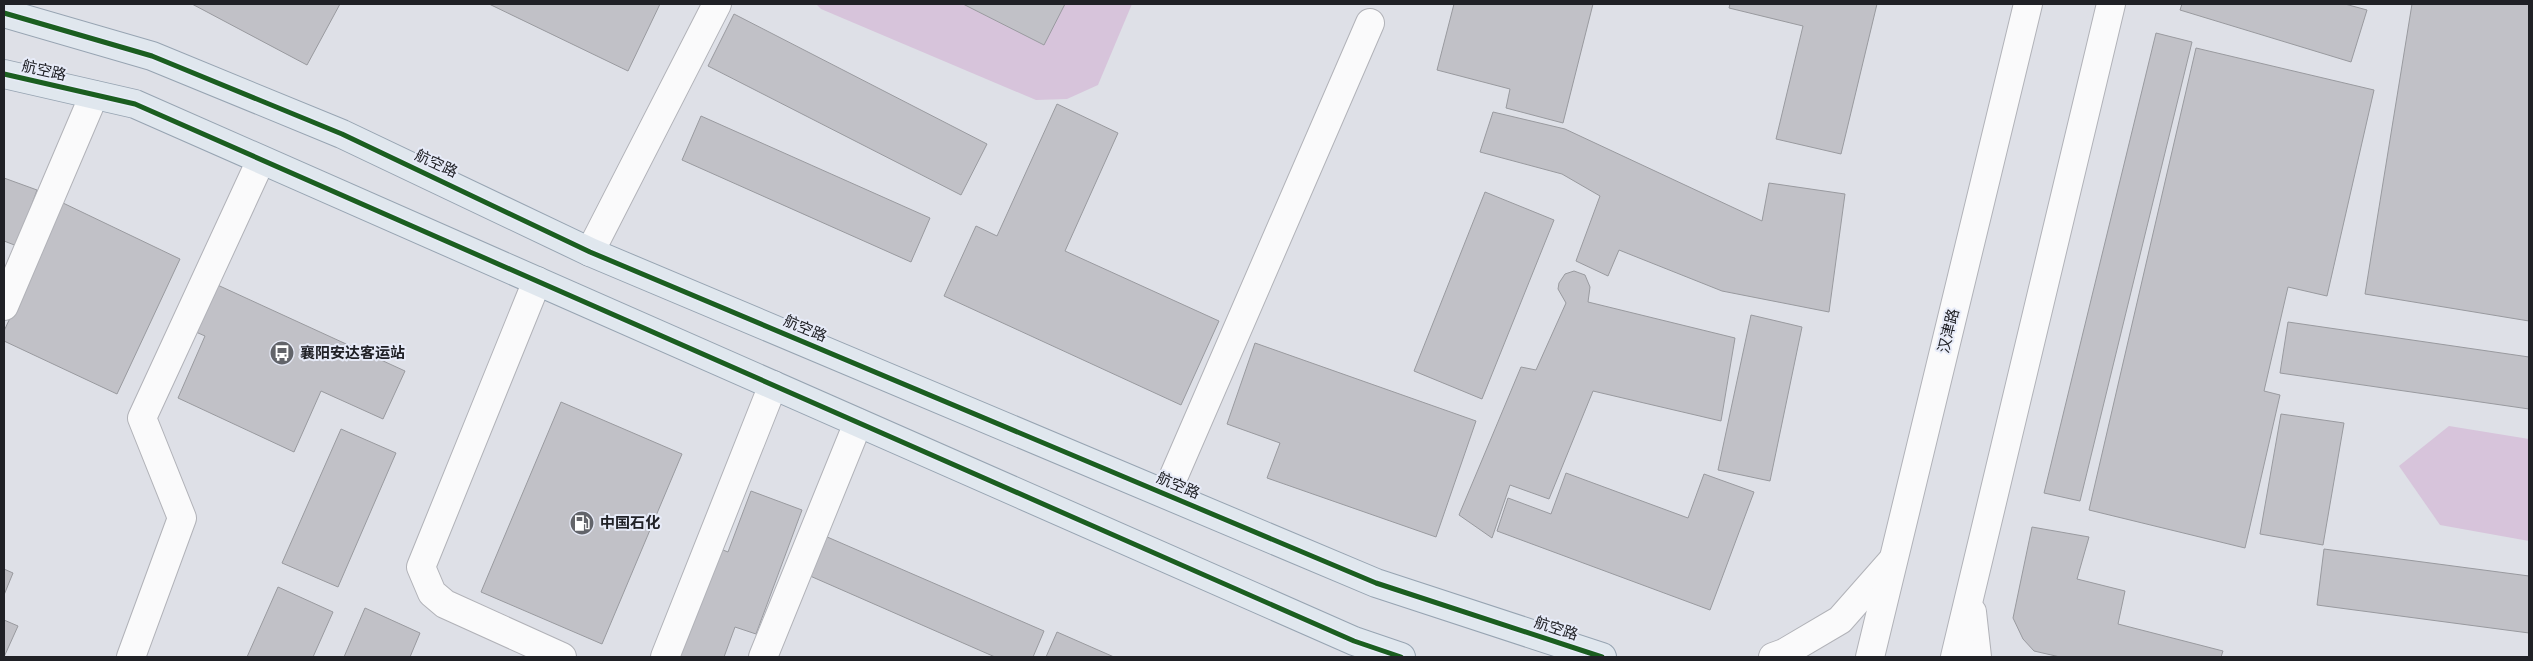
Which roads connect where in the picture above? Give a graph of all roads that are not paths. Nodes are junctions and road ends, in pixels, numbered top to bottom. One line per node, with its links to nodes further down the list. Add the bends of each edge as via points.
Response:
1 (717, 4): 9 (street)
2 (2028, 4): 15 (street, 汉津路)
3 (2112, 4): 16 (street)
4 (4, 13): 9 (main road, 航空路, via 152,56 342,134)
5 (1370, 23): 14 (street)
6 (4, 74): 7 (main road, 航空路)
7 (94, 95): 8 (main road, 航空路, via 135,104); 11 (street)
8 (261, 160): 10 (main road, 航空路); 18 (street, via 142,418 182,518)
9 (590, 252): 14 (main road, 航空路)
10 (537, 282): 12 (main road, 航空路); 19 (street, via 421,567 432,592 445,604)
11 (4, 306)
12 (773, 385): 13 (main road, 航空路); 20 (street)
13 (858, 423): 17 (main road, 航空路, via 1345,638); 21 (street)
14 (1166, 494): 23 (main road, 航空路, via 1376,583)
15 (1894, 558): 24 (street, via 1840,620); 25 (street, 汉津路)
16 (1970, 594): 26 (street); 27 (street)
17 (1372, 653): 22 (main road, 航空路)
18 (131, 657)
19 (562, 657)
20 (665, 657)
21 (764, 657)
22 (1401, 657)
23 (1602, 657)
24 (1773, 657)
25 (1870, 657)
26 (1955, 657)
27 (1977, 657)

